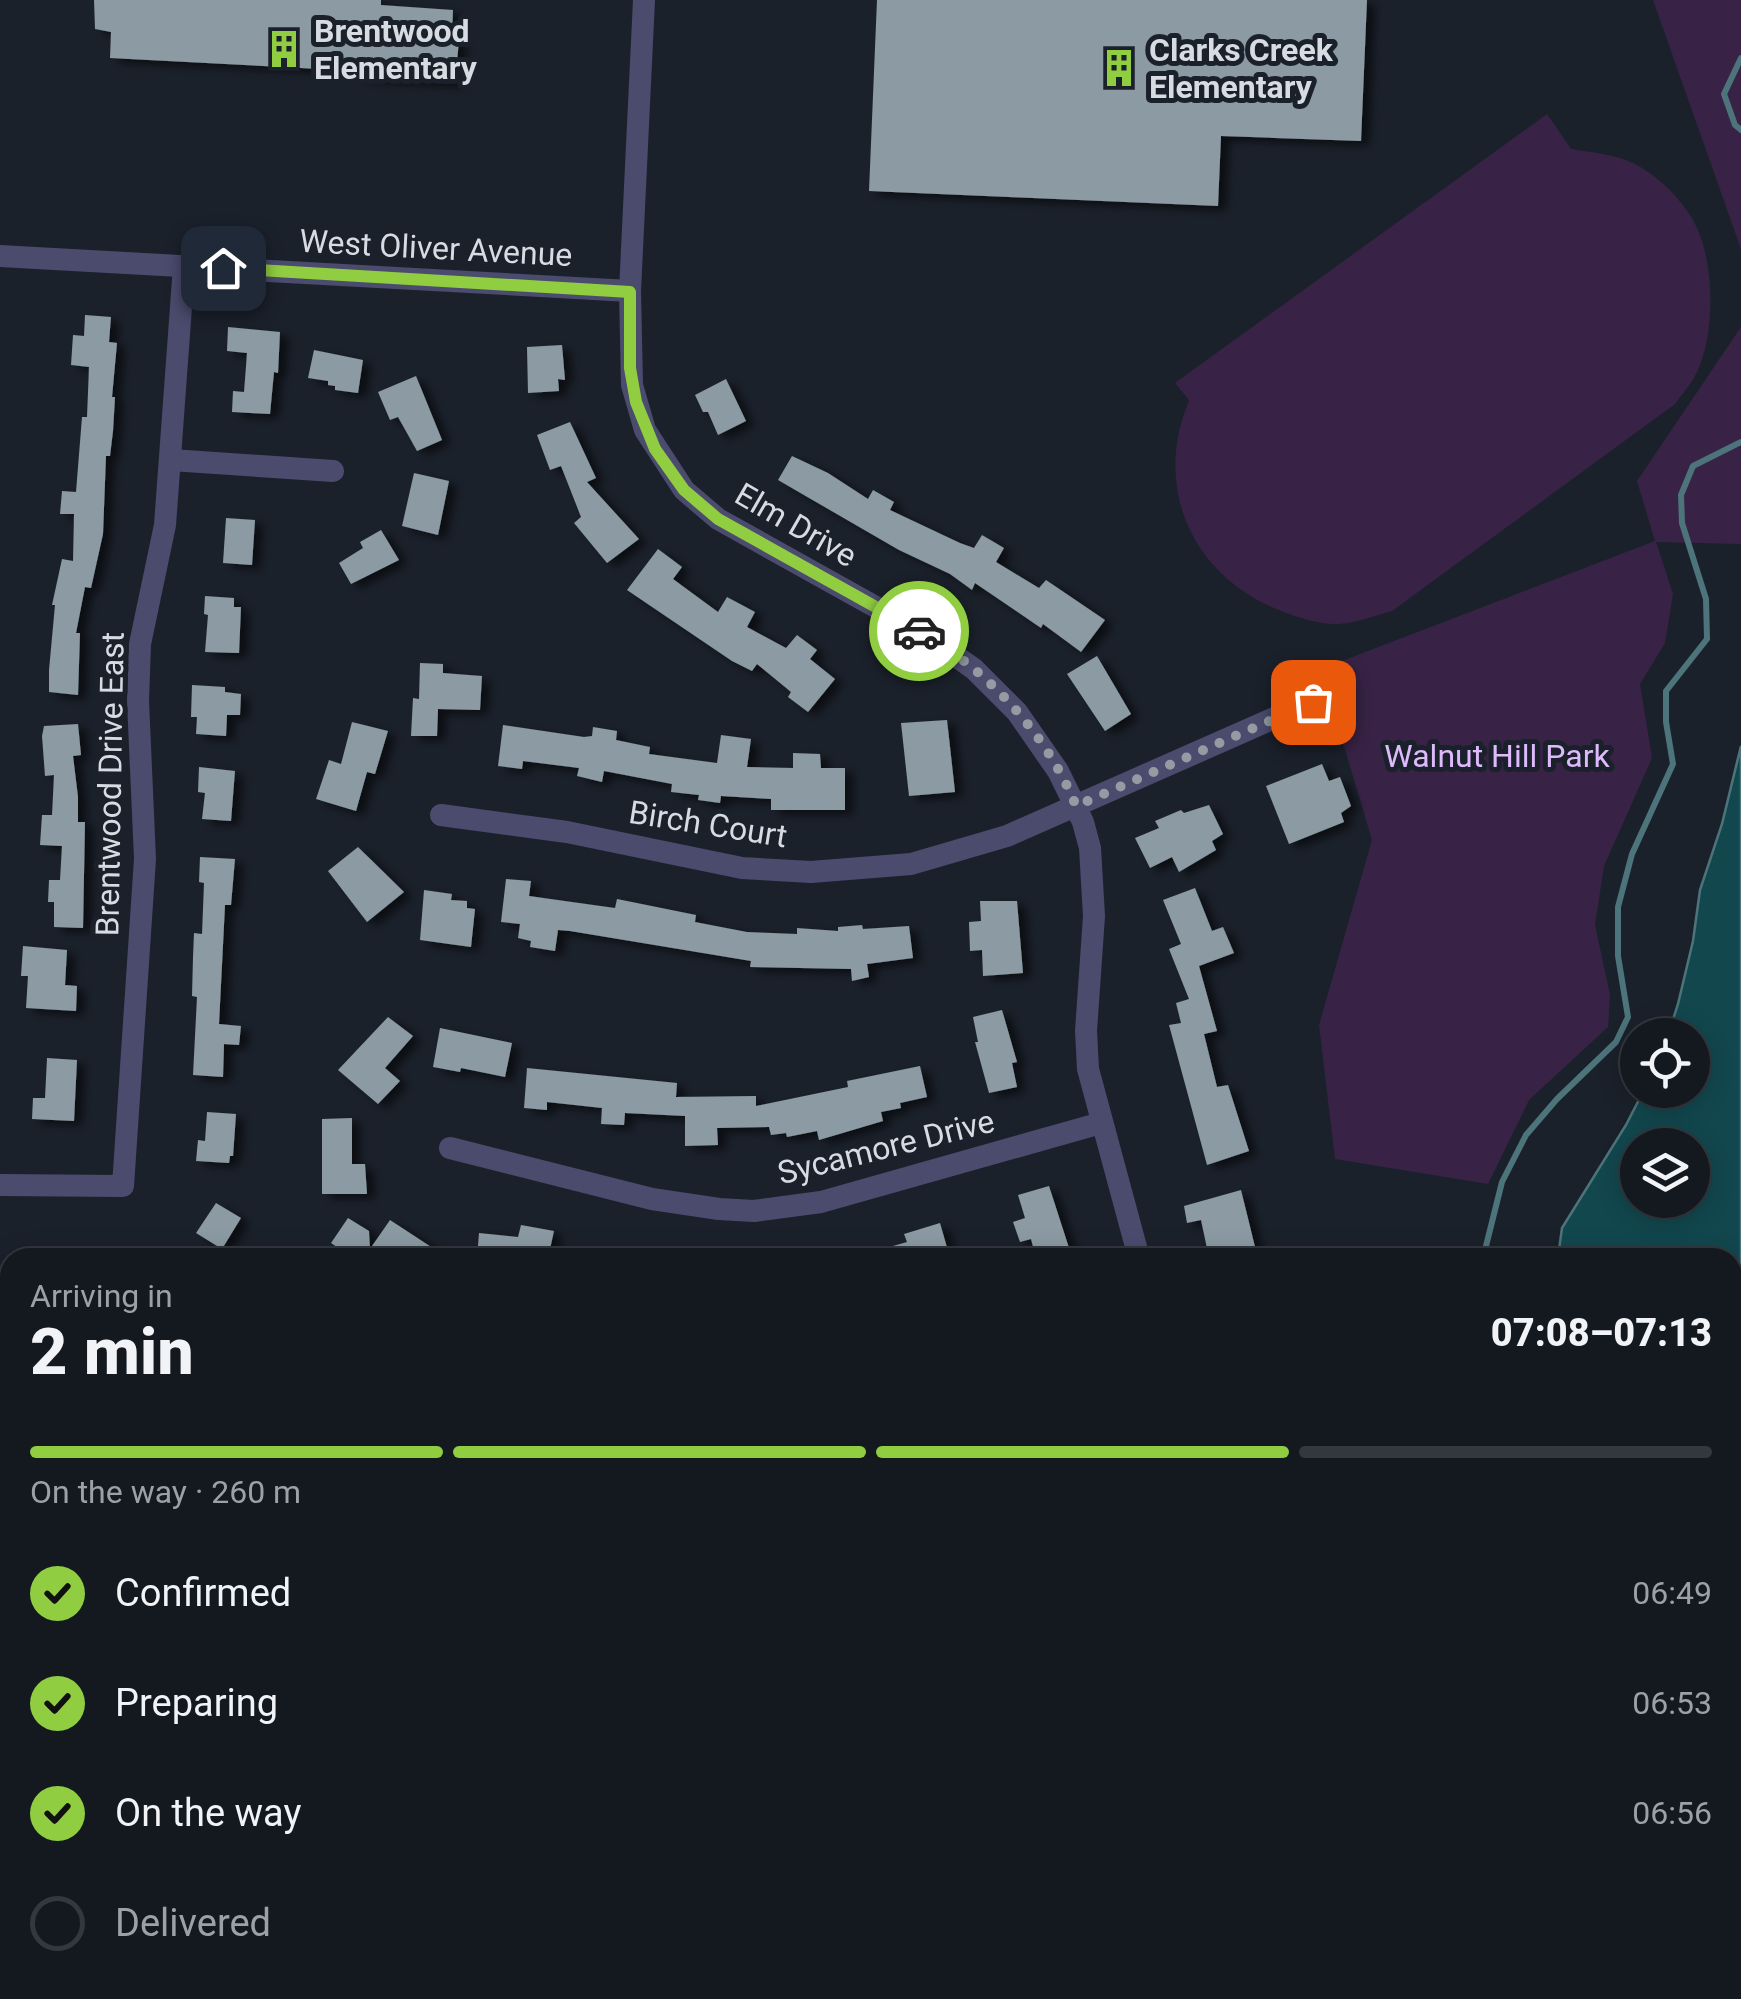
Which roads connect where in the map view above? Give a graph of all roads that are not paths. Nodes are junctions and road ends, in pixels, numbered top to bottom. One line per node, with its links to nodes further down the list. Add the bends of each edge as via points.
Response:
1 (644, 0): 4 (street, Elm Drive)
2 (0, 256): 3 (street, West Oliver Avenue)
3 (184, 266): 4 (street, West Oliver Avenue); 5 (street, Brentwood Drive East)
4 (630, 292): 8 (street, Elm Drive, via 636,402 655,449 684,490 718,519 974,668 1039,741)
5 (171, 460): 6 (street); 12 (street, Brentwood Drive East, via 158,568 140,644 146,859 123,1186)
6 (333, 471)
7 (1313, 702): 8 (street, Birch Court)
8 (1076, 806): 9 (street, Birch Court, via 964,851 911,864 811,872 742,868 567,832); 10 (street, Elm Drive, via 1090,848 1094,916 1086,1032)
9 (440, 815)
10 (1101, 1123): 11 (street, Sycamore Drive, via 821,1202 754,1210 652,1198); 13 (street, Elm Drive)
11 (450, 1148)
12 (0, 1185)
13 (1136, 1248)

